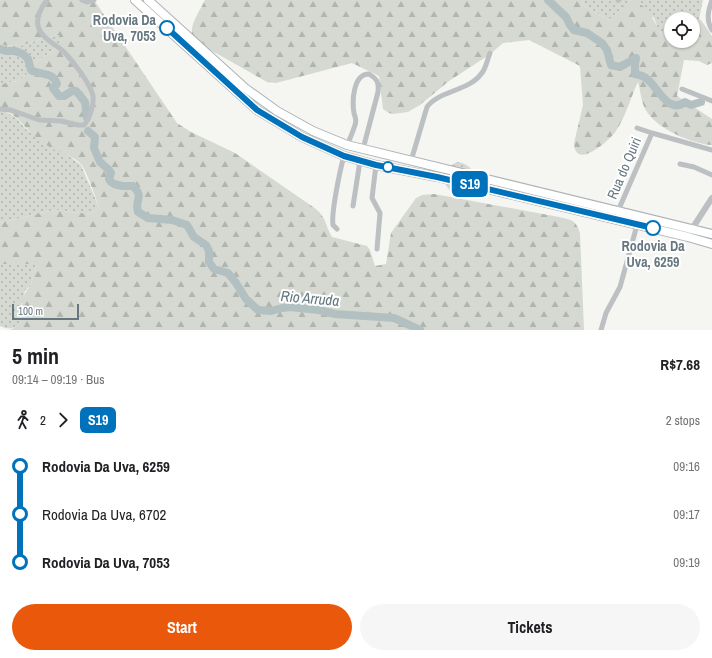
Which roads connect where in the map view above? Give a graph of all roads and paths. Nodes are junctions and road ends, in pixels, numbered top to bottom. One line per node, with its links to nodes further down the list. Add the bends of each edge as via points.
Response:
1 (47, 0): 11 (street, via 40,12 38,25 42,34 66,54 85,78 93,95 88,120 84,125 78,125 39,120 11,110)
2 (82, 0): 3 (street)
3 (94, 0)
4 (135, 0): 17 (main road, via 257,110 302,137)
5 (148, 0): 14 (main road, via 236,79 277,111)
6 (712, 0): 7 (street, via 708,11 708,24)
7 (712, 30)
8 (490, 53): 19 (street, via 481,75 432,101 427,107)
9 (682, 89): 10 (street)
10 (712, 101)
11 (0, 109)
12 (637, 128): 13 (street, Rua do Quiri)
13 (652, 133): 16 (street, Rua do Quiri); 25 (street, Rua do Quiri)
14 (347, 146): 15 (main road); 15 (street, via 356,118 355,86 361,75 369,74 376,79 379,86)
15 (363, 149): 19 (main road)
16 (712, 150)
17 (344, 156): 18 (main road); 27 (street, via 333,217 333,225)
18 (360, 161): 21 (main road); 24 (street)
19 (411, 161): 25 (main road)
20 (680, 164): 22 (street)
21 (376, 165): 26 (main road); 32 (street, via 372,198 380,213)
22 (712, 175)
23 (712, 198): 28 (street)
24 (353, 206)
25 (618, 212): 28 (main road)
26 (637, 225): 30 (main road); 33 (street, via 620,288 606,313)
27 (337, 229)
28 (692, 229): 29 (main road); 30 (street)
29 (712, 234)
30 (688, 237): 31 (main road)
31 (712, 244)
32 (377, 249)
33 (601, 330)

